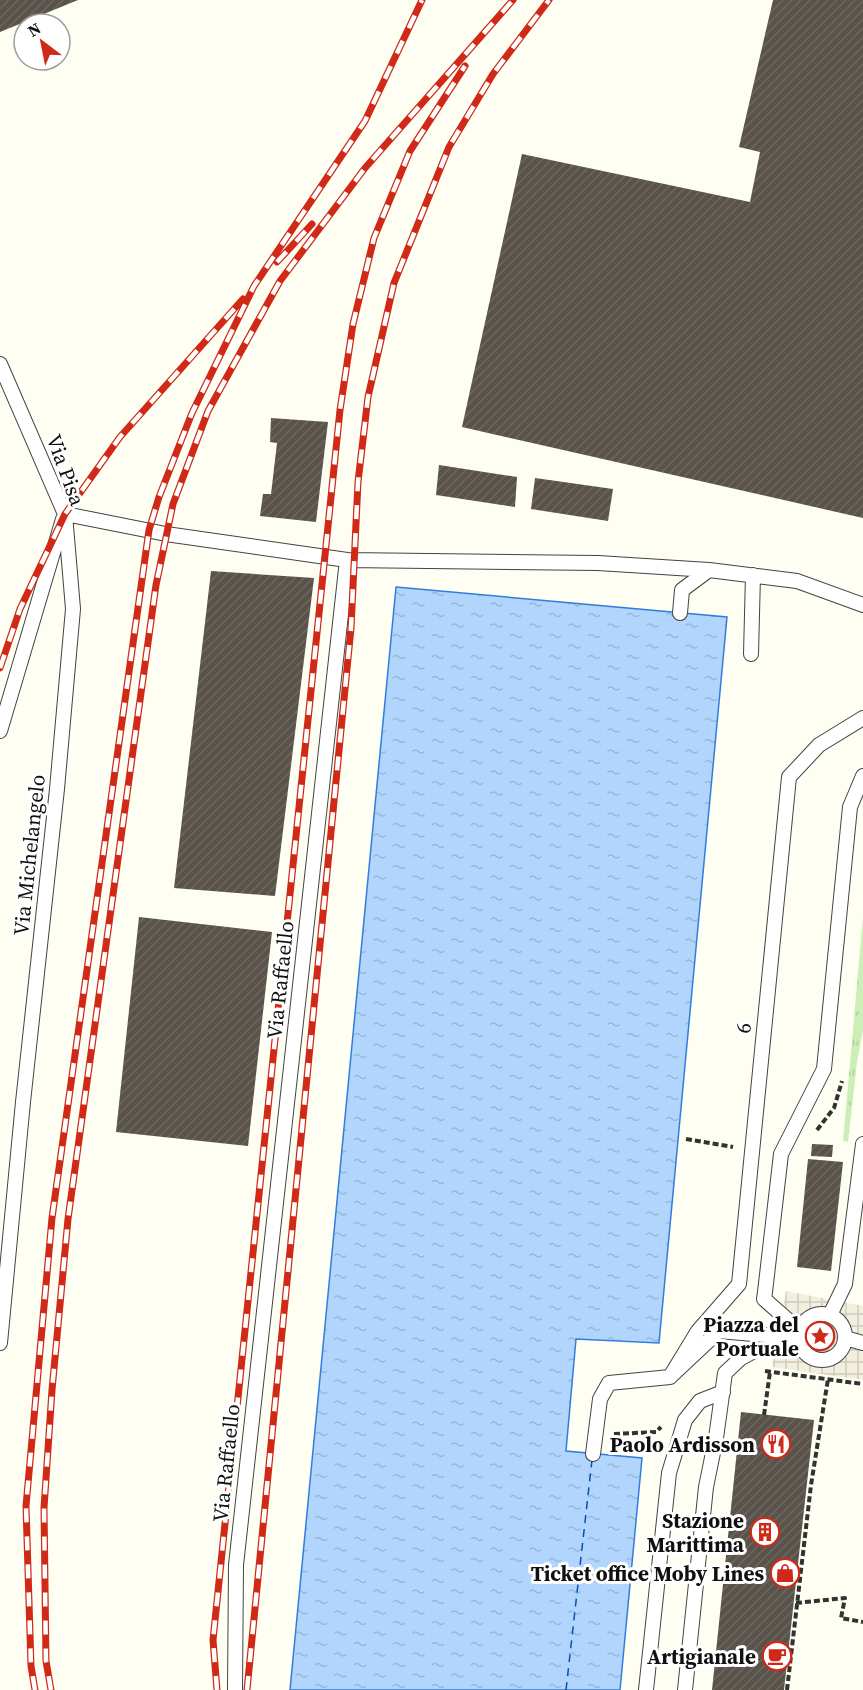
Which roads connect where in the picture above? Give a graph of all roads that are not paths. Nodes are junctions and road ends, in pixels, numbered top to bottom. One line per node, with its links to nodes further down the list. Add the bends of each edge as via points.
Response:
1 (0, 364): 2 (lane, Via Pisa)
2 (65, 514): 3 (lane, via 166,534); 10 (lane, Via Pisa); 16 (lane, Via Michelangelo, via 73,609)
3 (347, 560): 4 (lane, via 598,563); 21 (lane, Via Raffaello, via 236,1565)
4 (709, 570): 5 (lane); 7 (lane, via 682,590)
5 (753, 575): 6 (lane, via 797,581); 8 (lane)
6 (863, 605)
7 (680, 613)
8 (751, 654)
9 (863, 718): 18 (lane, 6, via 819,745 789,777 739,1284 698,1331)
10 (0, 731)
11 (863, 776): 14 (lane, via 850,807 824,1069 781,1154 771,1234 764,1299)
12 (863, 1144): 13 (lane, via 845,1284)
13 (830, 1315): 14 (lane, via 811,1316 804,1322); 15 (lane, via 844,1329)
14 (799, 1338): 15 (lane, via 804,1353 820,1361 837,1355); 18 (lane, via 719,1331); 19 (lane, via 741,1358 725,1373)
15 (845, 1338): 17 (lane)
16 (0, 1343)
17 (863, 1343)
18 (670, 1377): 20 (lane, via 609,1383 600,1399)
19 (723, 1392): 22 (lane, via 700,1401 685,1420 669,1473); 23 (lane, via 706,1487)
20 (593, 1454)
21 (235, 1690)
22 (646, 1690)
23 (684, 1690)

